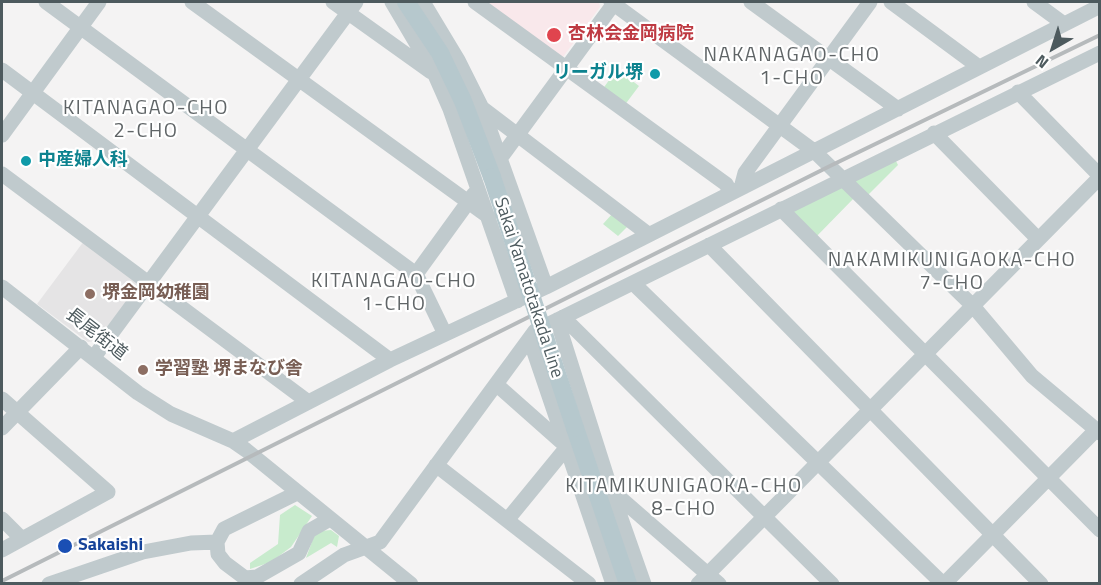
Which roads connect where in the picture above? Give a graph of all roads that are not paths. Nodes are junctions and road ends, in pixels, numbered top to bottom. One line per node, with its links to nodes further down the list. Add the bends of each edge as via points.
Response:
1 (46, 2): 17 (street)
2 (99, 2): 17 (street)
3 (192, 2): 24 (street)
4 (333, 2): 15 (street)
5 (392, 2): 23 (street)
6 (406, 2): 39 (main road, Sakai Yamatotakada Line, via 449,72)
7 (423, 2): 27 (street)
8 (475, 2): 21 (street)
9 (613, 2): 21 (street); 29 (street)
10 (751, 2): 19 (street)
11 (870, 2): 19 (street)
12 (891, 2): 20 (street)
13 (1034, 2): 16 (street)
14 (1100, 6): 16 (street)
15 (352, 7): 23 (street); 24 (street)
16 (1064, 24): 20 (street)
17 (80, 27): 26 (street); 33 (street)
18 (1100, 53): 25 (street)
19 (828, 58): 28 (street); 29 (street)
20 (979, 67): 28 (street)
21 (566, 69): 32 (street); 40 (street)
22 (2, 70): 26 (street)
23 (435, 75): 39 (street)
24 (299, 80): 33 (street); 41 (street)
25 (1018, 92): 30 (street); 37 (street)
26 (32, 93): 31 (street); 43 (street)
27 (482, 108): 32 (street); 35 (street)
28 (897, 109): 34 (street)
29 (780, 124): 34 (street); 40 (street)
30 (934, 133): 38 (street); 46 (street)
31 (2, 135)
32 (517, 135): 35 (street); 45 (street)
33 (248, 148): 43 (street); 48 (street)
34 (814, 151): 38 (street); 40 (street)
35 (499, 160): 52 (street)
36 (2, 174): 49 (street)
37 (1100, 176): 46 (street)
38 (843, 178): 42 (street); 54 (street)
39 (486, 182): 41 (street); 44 (street); 92 (main road, Sakai Yamatotakada Line, bridge)
40 (736, 191): 45 (street)
41 (468, 202): 44 (street); 48 (street)
42 (781, 209): 47 (street); 59 (street)
43 (199, 216): 49 (street); 61 (street)
44 (489, 217): 53 (street)
45 (648, 234): 52 (street)
46 (1038, 239): 54 (street)
47 (710, 245): 50 (street); 65 (street)
48 (416, 274): 56 (street)
49 (150, 283): 60 (street); 64 (street)
50 (633, 283): 55 (street); 71 (street)
51 (2, 287): 58 (street, 長尾街道)
52 (546, 287): 53 (street)
53 (517, 301): 56 (street)
54 (973, 306): 59 (street); 68 (street, via 1032,376)
55 (560, 318): 57 (street, via 535,331); 74 (street); 76 (street)
56 (445, 334): 61 (street)
57 (530, 340): 62 (street); 70 (street)
58 (81, 347): 60 (street, 長尾街道); 66 (street)
59 (924, 355): 65 (street); 73 (street)
60 (94, 357): 69 (street, 長尾街道, via 171,414)
61 (390, 360): 64 (street)
62 (497, 385): 70 (street); 72 (street)
63 (2, 399): 66 (street)
64 (307, 401): 69 (street)
65 (871, 409): 71 (street); 81 (street)
66 (16, 412): 67 (street); 82 (street, via 108,492)
67 (2, 428)
68 (1098, 432): 73 (street)
69 (233, 441): 75 (street, 長尾街道)
70 (567, 447): 79 (street); 91 (street)
71 (818, 462): 76 (street); 95 (street)
72 (436, 465): 79 (street); 84 (street, via 380,542)
73 (1049, 479): 80 (street); 81 (street)
74 (611, 490): 86 (street); 93 (street)
75 (297, 493): 78 (street, 長尾街道); 83 (street, via 224,529)
76 (766, 516): 86 (street); 94 (street)
77 (2, 519): 82 (street)
78 (330, 519): 83 (street, via 309,531 299,553 257,577 245,578 225,563 218,554); 84 (street, 長尾街道)
79 (508, 519): 90 (street)
80 (1100, 530)
81 (993, 534): 95 (street); 96 (street)
82 (21, 538): 85 (street)
83 (217, 542): 87 (street, via 143,552)
84 (366, 548): 88 (street, via 344,555); 89 (street, 長尾街道)
85 (2, 550)
86 (708, 580)
87 (54, 583)
88 (302, 584)
89 (411, 584)
90 (589, 584)
91 (613, 584)
92 (628, 584)
93 (644, 584)
94 (832, 584)
95 (944, 584)
96 (1041, 584)

